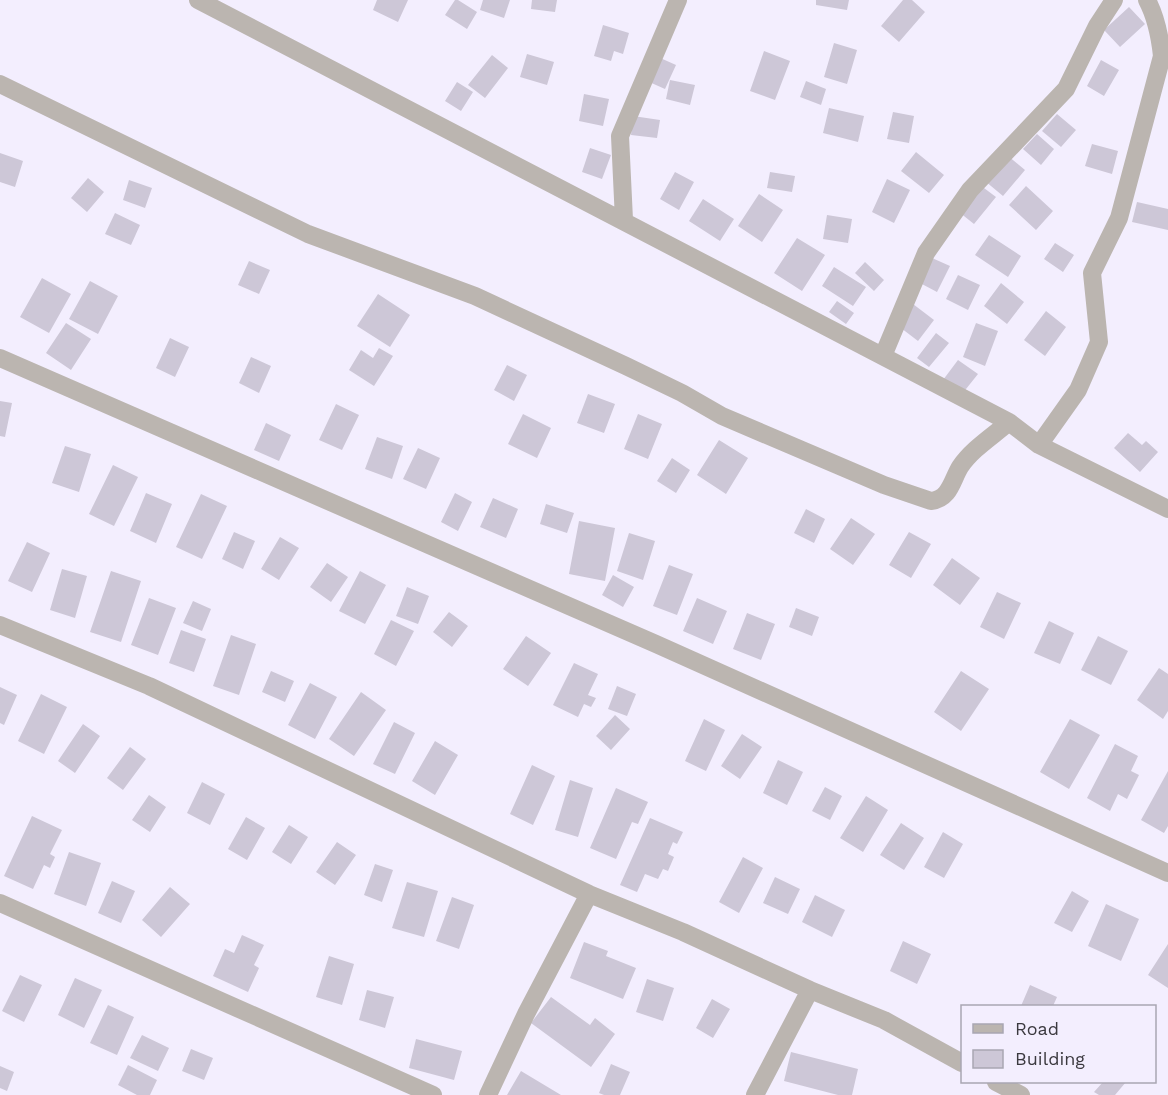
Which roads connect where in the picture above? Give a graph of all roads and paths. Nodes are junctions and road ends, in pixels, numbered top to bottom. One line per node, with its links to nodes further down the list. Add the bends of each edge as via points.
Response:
1 (198, 0): 6 (street)
2 (678, 0): 6 (street, via 620,136)
3 (1114, 0): 7 (street, via 1066,89 970,190 926,253)
4 (1147, 0): 10 (street, via 1162,56 1119,218 1092,273 1099,342 1078,390)
5 (0, 84): 9 (street, via 308,234 475,296 682,393 722,416 931,501 945,495 970,454)
6 (624, 220): 7 (street)
7 (883, 356): 9 (street)
8 (0, 358): 13 (street)
9 (1009, 422): 10 (street)
10 (1039, 445): 11 (street)
11 (1168, 509)
12 (0, 625): 14 (street, via 150,686)
13 (1168, 873)
14 (589, 894): 16 (street); 20 (street)
15 (0, 903): 19 (street)
16 (810, 990): 17 (street, via 884,1020); 21 (street)
17 (961, 1062)
18 (998, 1083): 22 (street)
19 (433, 1095)
20 (488, 1095)
21 (755, 1095)
22 (1021, 1095)

